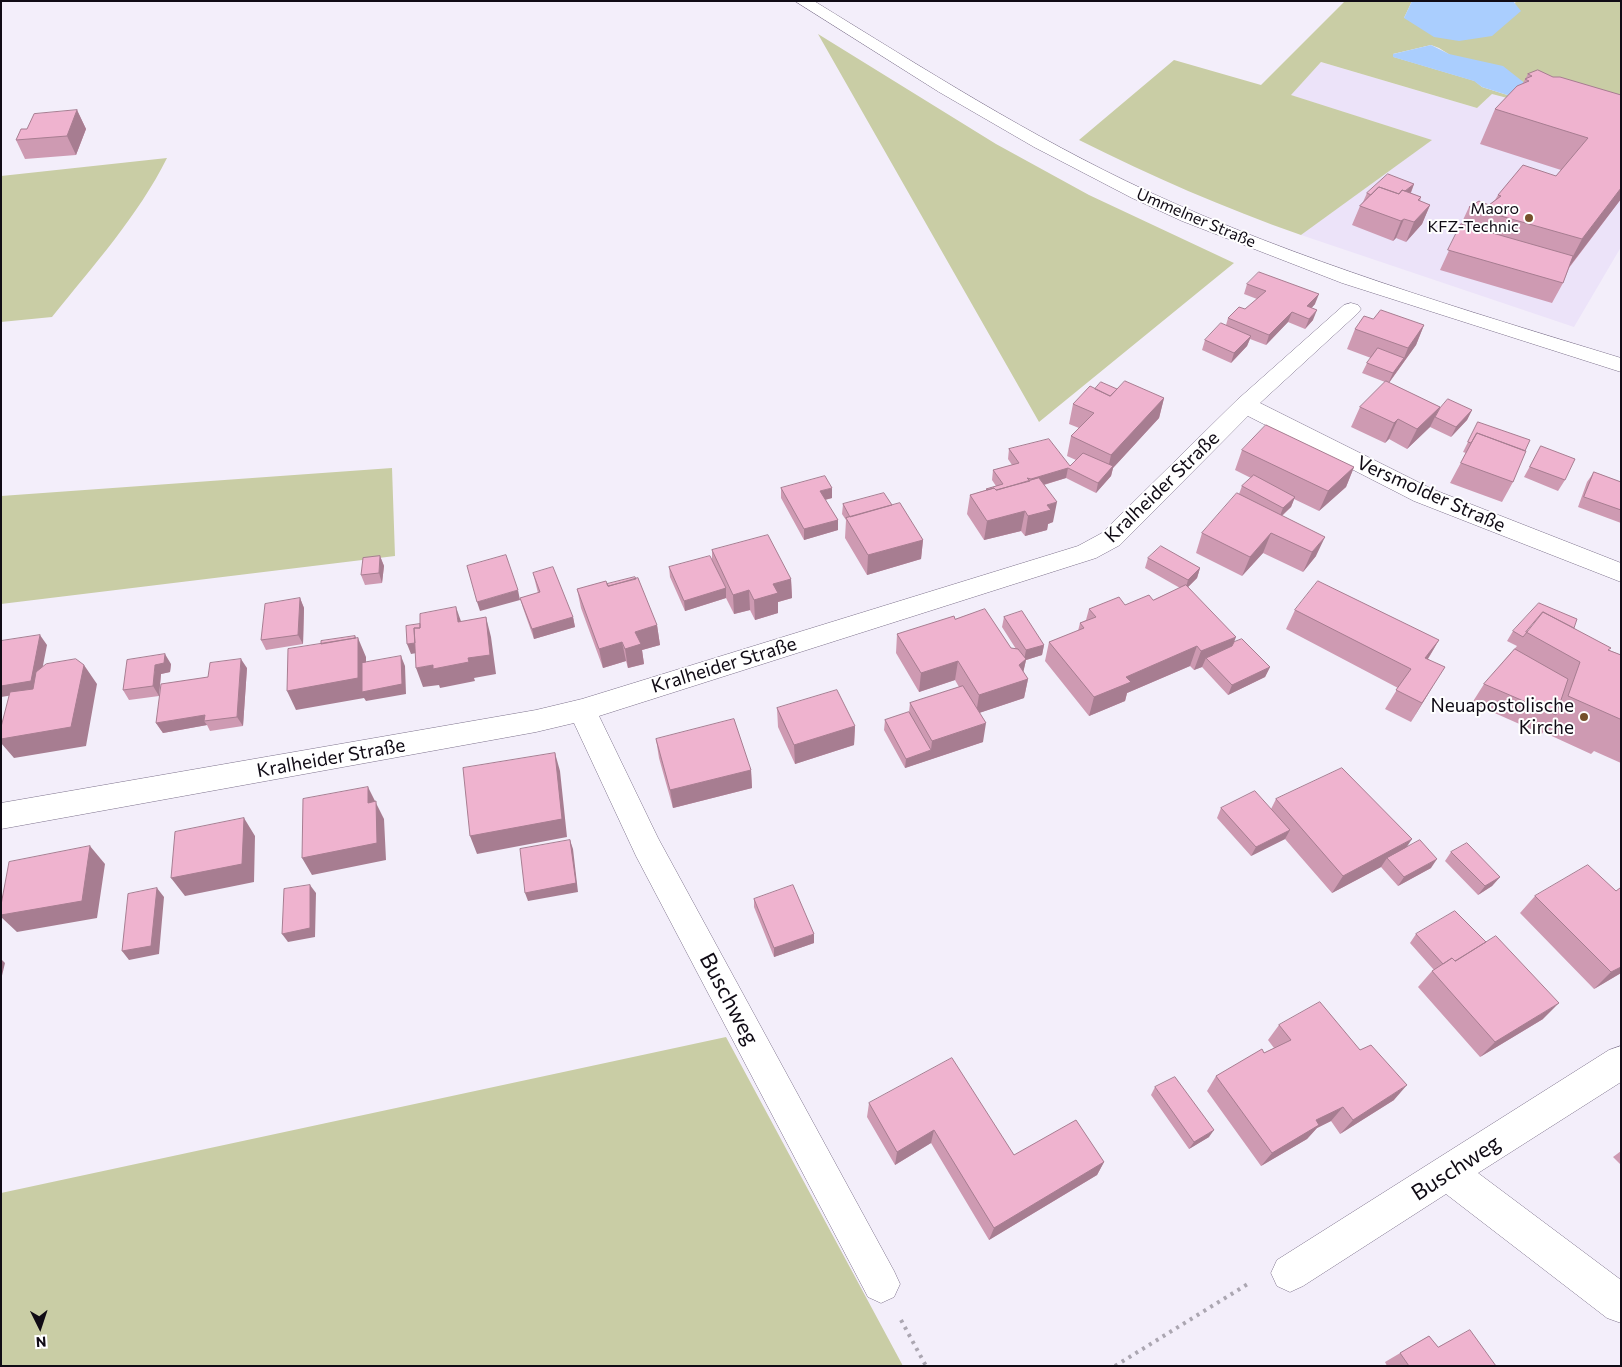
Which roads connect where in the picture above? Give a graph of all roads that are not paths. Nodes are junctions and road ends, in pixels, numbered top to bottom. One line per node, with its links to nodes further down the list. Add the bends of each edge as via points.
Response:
1 (803, 1): 3 (street, Ummelner Straße, via 1054,152 1188,216 1376,286)
2 (1351, 309): 4 (street, Kralheider Straße)
3 (1621, 364)
4 (1245, 405): 5 (street, Versmolder Straße, via 1423,495); 6 (street, Kralheider Straße, via 1110,539 1094,549)
5 (1621, 573)
6 (582, 710): 7 (street, Kralheider Straße, via 536,721); 11 (street, Buschweg, via 648,847)
7 (1, 816)
8 (1621, 1062): 9 (street, Buschweg)
9 (1448, 1173): 10 (street, Buschweg); 12 (street)
10 (1290, 1273)
11 (882, 1284)
12 (1621, 1304)

